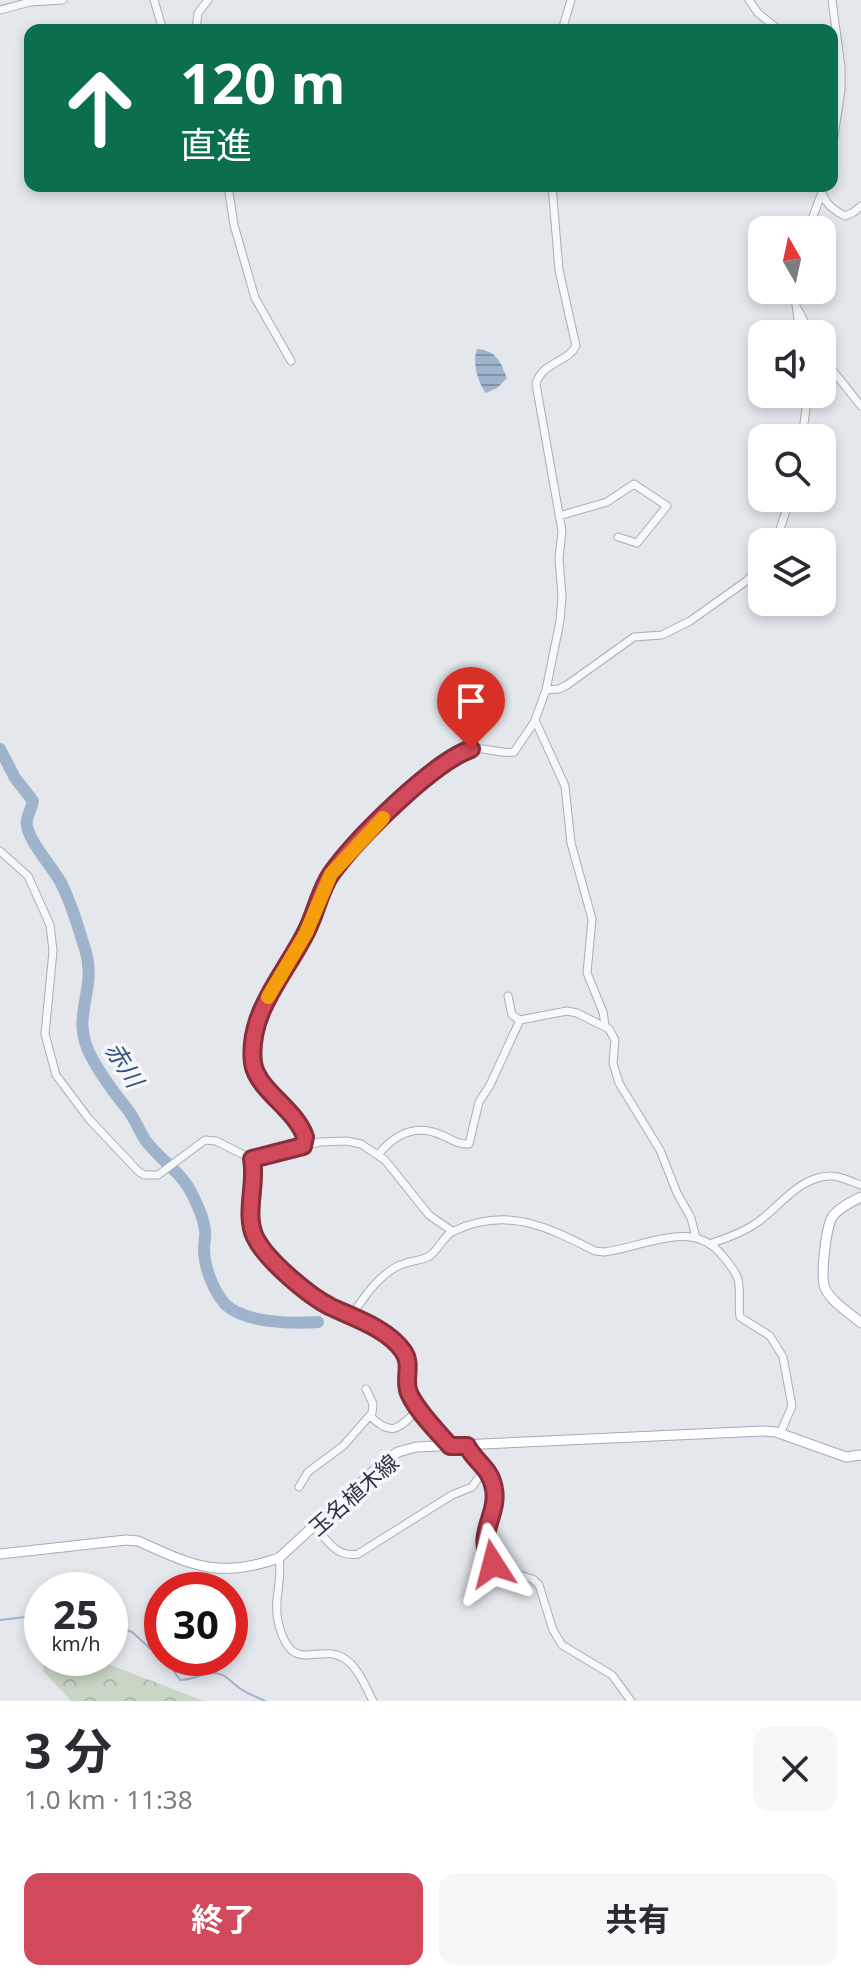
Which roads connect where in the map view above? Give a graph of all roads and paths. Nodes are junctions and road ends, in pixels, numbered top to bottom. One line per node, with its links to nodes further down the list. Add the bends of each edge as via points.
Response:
1 (63, 0): 7 (street)
2 (154, 0): 8 (street)
3 (208, 0): 9 (street)
4 (571, 0): 10 (street)
5 (749, 0): 11 (street)
6 (832, 0): 12 (street)
7 (0, 10)
8 (161, 24)
9 (197, 24)
10 (564, 24)
11 (772, 24)
12 (835, 24)
13 (838, 45): 14 (street)
14 (838, 114)
15 (229, 192): 25 (street, via 258,307)
16 (552, 192): 28 (street, via 559,270 576,346 572,354 544,369 536,384)
17 (821, 192): 20 (street)
18 (824, 192): 19 (street, via 834,210 845,216)
19 (861, 206)
20 (813, 216)
21 (796, 304): 22 (street)
22 (796, 308): 23 (street); 24 (street)
23 (798, 320)
24 (803, 320)
25 (291, 361)
26 (836, 375): 27 (street)
27 (861, 406)
28 (559, 516): 29 (street, via 607,502 634,484 667,506 637,543); 31 (street, via 562,597)
29 (618, 537)
30 (748, 579): 31 (street, via 690,621 662,635 634,637 567,685)
31 (546, 690): 32 (street)
32 (535, 720): 36 (street, via 565,786 571,843 592,919 587,973); 37 (street, via 514,752 471,749 426,777 351,850 326,883 306,933 260,1013 253,1054 261,1081 302,1129)
33 (0, 851): 39 (street, via 28,876 50,925 46,1042 56,1075 89,1119 144,1175 158,1175 205,1140)
34 (508, 996): 35 (street, via 512,1015)
35 (520, 1020): 36 (street, via 563,1010); 38 (street, via 479,1102 469,1144 408,1131)
36 (605, 1025): 43 (street, via 615,1040 613,1063 619,1083 660,1150)
37 (303, 1146): 38 (street, via 354,1142); 39 (street)
38 (378, 1155): 42 (street, via 429,1215)
39 (252, 1159): 45 (street, via 256,1238 312,1294)
40 (861, 1185): 44 (street, via 834,1176 816,1178 757,1223)
41 (861, 1197): 46 (main road, via 832,1218 822,1274 829,1295)
42 (452, 1231): 43 (street, via 486,1221 520,1220 604,1252 669,1237); 45 (street, via 430,1255 386,1274)
43 (696, 1238): 44 (street)
44 (712, 1243): 50 (street, via 738,1280 740,1317 770,1336 783,1357 792,1406)
45 (352, 1315): 48 (street, via 403,1351 408,1392)
46 (861, 1323)
47 (366, 1389): 49 (street, via 373,1404)
48 (420, 1408): 49 (street, via 391,1430); 51 (street)
49 (370, 1416): 55 (street, via 343,1446 308,1472)
50 (780, 1434): 52 (main road, 玉名植木線, via 744,1431); 53 (main road, 玉名植木線, via 846,1457)
51 (450, 1446): 52 (main road, 玉名植木線); 56 (main road, 玉名植木線, via 398,1452)
52 (467, 1446): 54 (street)
53 (861, 1455)
54 (486, 1467): 56 (street, via 472,1487 358,1554 336,1550); 60 (street, via 495,1494 485,1533 489,1560 534,1580 562,1645 612,1675)
55 (299, 1487)
56 (315, 1526): 58 (main road, 玉名植木線)
57 (0, 1554): 58 (main road, 玉名植木線, via 126,1540 206,1569)
58 (279, 1558): 59 (street, via 277,1615 290,1648 303,1656 345,1658)
59 (373, 1701)
60 (631, 1701)

